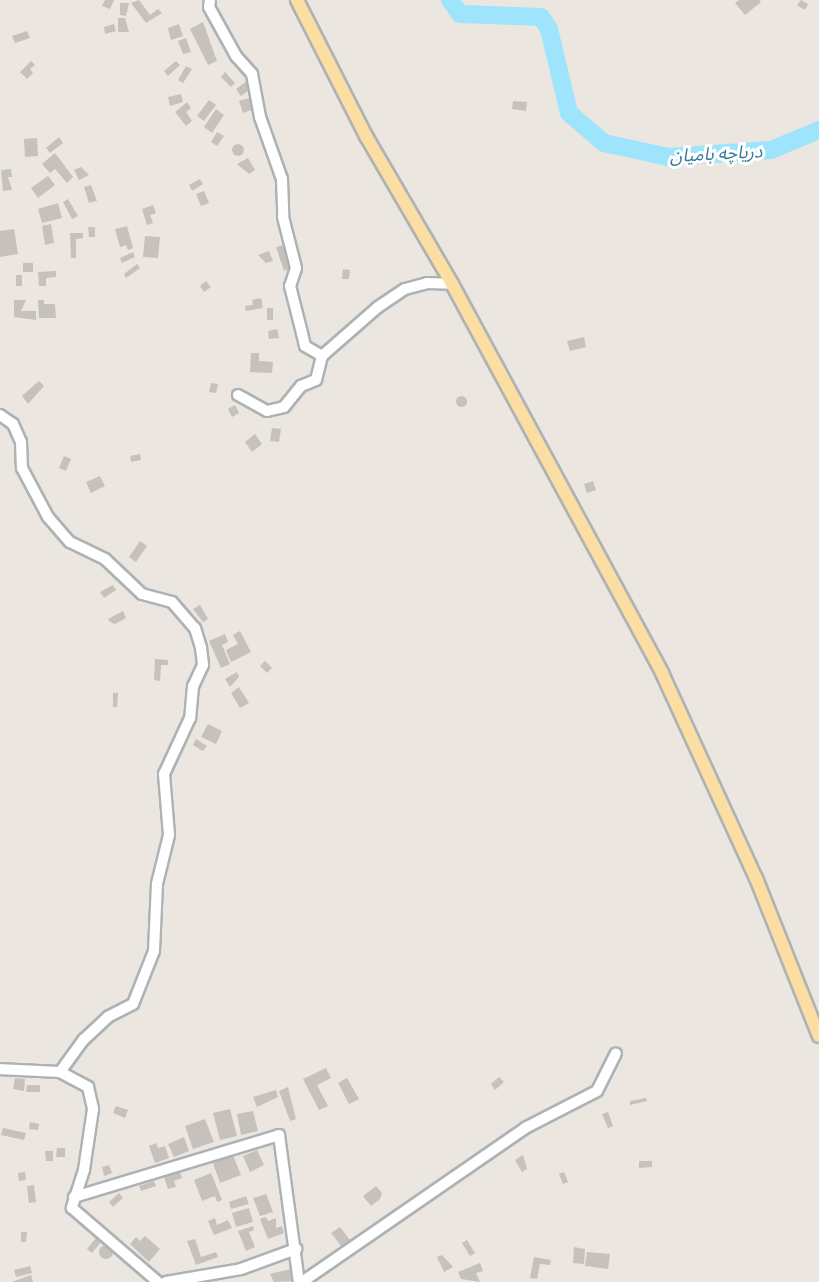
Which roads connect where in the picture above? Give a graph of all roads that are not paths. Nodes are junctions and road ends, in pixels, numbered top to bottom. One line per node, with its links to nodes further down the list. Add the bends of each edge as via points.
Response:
1 (210, 0): 4 (street, via 209,7 236,56 252,74 260,117 282,179 283,217 296,268 290,286 305,346)
2 (297, 0): 3 (main road, via 366,136)
3 (452, 284): 4 (street, via 427,283 405,290 378,307); 7 (main road, via 662,673 756,878)
4 (322, 356): 5 (street, via 316,380 301,386 284,407 267,411)
5 (238, 395)
6 (0, 415): 10 (street, via 13,424 21,442 22,468 37,489 48,517 70,542 105,559 142,594 172,602 195,628 203,665 193,686 190,718 164,774 169,835 157,884 154,951 133,1004 108,1017 84,1039)
7 (819, 1036)
8 (616, 1053): 15 (street, via 597,1091 525,1128)
9 (0, 1069): 10 (street)
10 (60, 1072): 11 (street, via 88,1087 93,1109 84,1170)
11 (74, 1197): 12 (street, via 279,1135); 13 (street, via 72,1208)
12 (296, 1250): 14 (street, via 241,1269); 15 (street)
13 (158, 1282)
14 (166, 1282)
15 (300, 1282)

